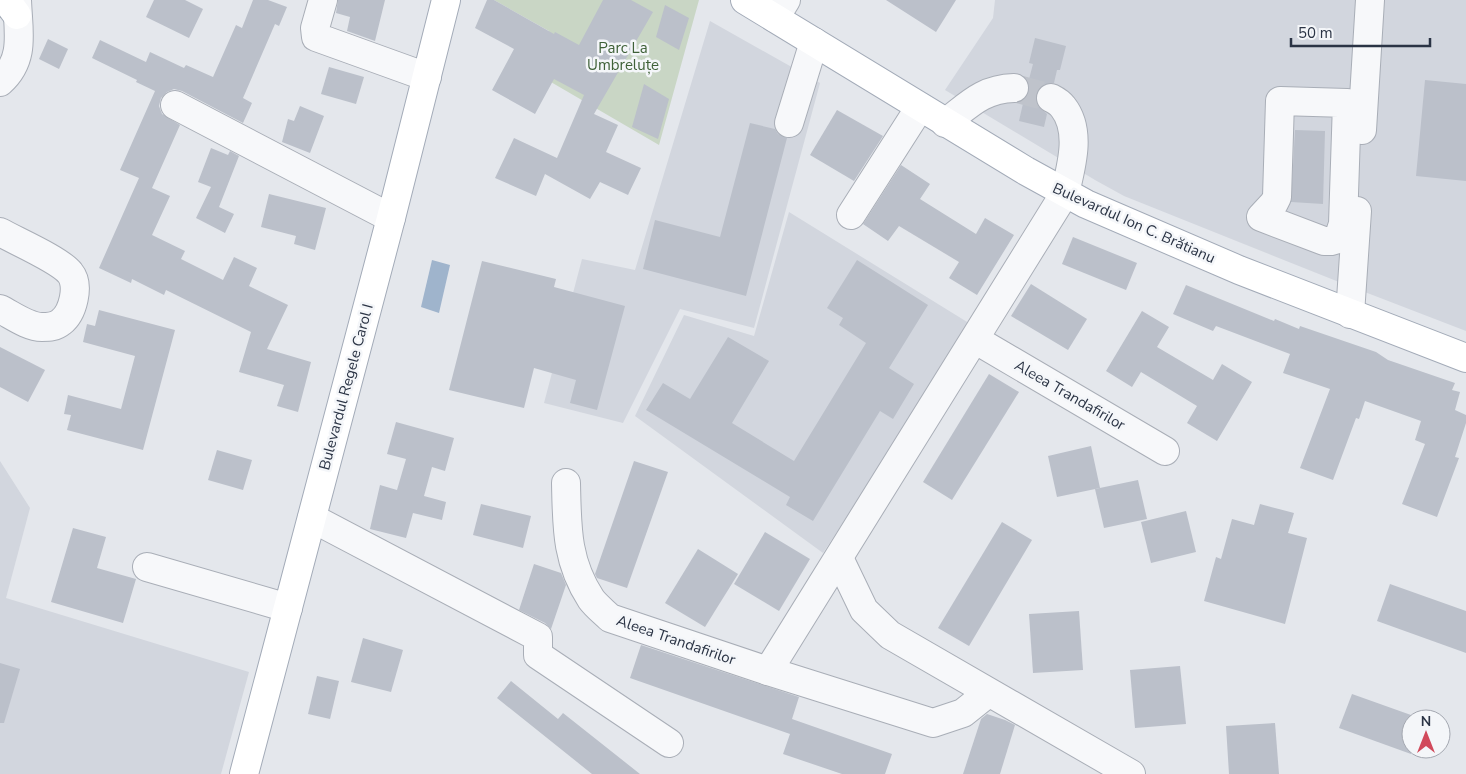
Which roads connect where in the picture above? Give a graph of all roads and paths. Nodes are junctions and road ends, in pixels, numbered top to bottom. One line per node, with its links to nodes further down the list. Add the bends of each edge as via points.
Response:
1 (323, 0): 8 (street, via 315,28 316,37)
2 (446, 0): 8 (main road, Bulevardul Regele Carol I)
3 (745, 0): 6 (main road, Bulevardul Ion C. Brătianu)
4 (1370, 0): 22 (street)
5 (13, 5): 9 (street, via 19,41 17,58 13,68)
6 (781, 9): 7 (main road, Bulevardul Ion C. Brătianu)
7 (814, 42): 13 (main road, Bulevardul Ion C. Brătianu); 14 (street)
8 (427, 77): 19 (main road, Bulevardul Regele Carol I)
9 (0, 82)
10 (1014, 88): 15 (street, via 981,95)
11 (1051, 98): 16 (street, via 1063,106 1073,132 1073,156)
12 (175, 105): 19 (street)
13 (920, 107): 15 (main road, Bulevardul Ion C. Brătianu); 17 (street)
14 (789, 123)
15 (946, 123): 16 (main road, Bulevardul Ion C. Brătianu)
16 (1066, 193): 22 (main road, Bulevardul Ion C. Brătianu); 23 (street)
17 (851, 215)
18 (1261, 217): 18 (street, via 1324,241 1338,238 1343,224 1347,103 1280,101 1277,197)
19 (391, 218): 27 (main road, Bulevardul Regele Carol I)
20 (0, 232): 21 (street, via 60,264 71,273 75,283 70,309 61,322 52,327 26,323)
21 (0, 309)
22 (1350, 314): 24 (main road, Bulevardul Ion C. Brătianu)
23 (976, 340): 25 (street, Aleea Trandafirilor); 28 (street)
24 (1466, 358)
25 (1164, 451)
26 (566, 483): 31 (street, Aleea Trandafirilor, via 567,534 572,558 592,600 610,618)
27 (312, 518): 30 (main road, Bulevardul Regele Carol I); 33 (street, via 538,637 538,655)
28 (839, 558): 31 (street); 32 (street, via 864,610 890,635)
29 (147, 567): 30 (street)
30 (288, 608): 34 (main road, Bulevardul Regele Carol I)
31 (768, 671): 32 (street, Aleea Trandafirilor, via 933,723 963,713)
32 (988, 693): 35 (street)
33 (669, 744)
34 (244, 774)
35 (1131, 774)

